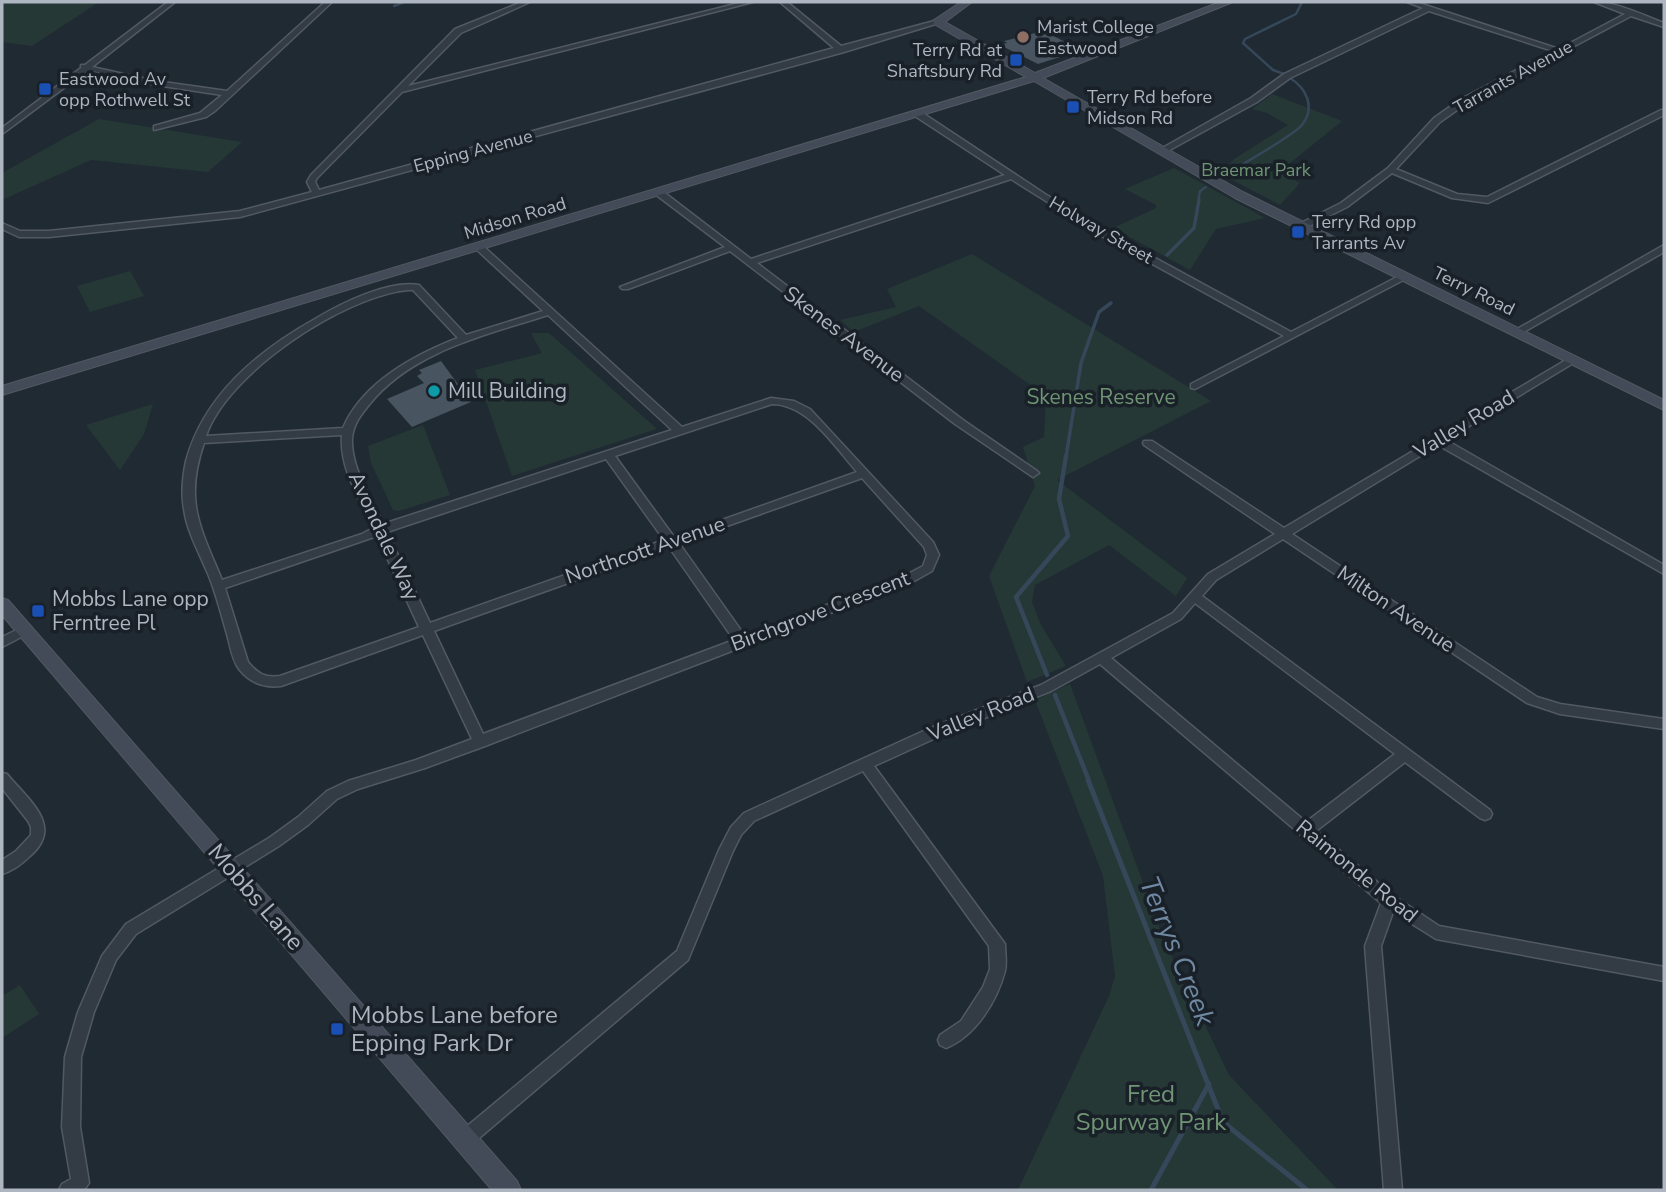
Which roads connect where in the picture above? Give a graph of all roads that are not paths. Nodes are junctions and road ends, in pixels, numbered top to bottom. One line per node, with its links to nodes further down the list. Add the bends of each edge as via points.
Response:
1 (172, 2): 18 (street)
2 (329, 2): 23 (street)
3 (527, 2): 20 (street, via 463,28)
4 (750, 2): 21 (street)
5 (783, 2): 16 (street)
6 (1228, 2): 19 (street, Midson Road)
7 (1410, 2): 10 (street)
8 (1597, 2): 11 (street)
9 (962, 3): 14 (street)
10 (1429, 8): 17 (street); 28 (street, via 1287,76 1254,100)
11 (1632, 13): 13 (street); 17 (street, Tarrants Avenue)
12 (1664, 14): 13 (street)
13 (1651, 20): 15 (street)
14 (938, 22): 16 (street, Epping Avenue); 19 (street, Terry Road)
15 (1664, 24)
16 (841, 50): 32 (street, Epping Avenue)
17 (1559, 51): 29 (street, Tarrants Avenue, via 1437,120)
18 (84, 67): 23 (street); 27 (street)
19 (1037, 77): 25 (street, Midson Road); 28 (street, Terry Road)
20 (412, 78): 21 (street); 22 (street)
21 (439, 79): 22 (street)
22 (400, 90): 32 (street, via 314,177 311,182)
23 (229, 94): 26 (street, via 203,115)
24 (1664, 111): 29 (street, via 1488,200 1455,196)
25 (918, 114): 30 (street, Holway Street); 31 (street, Midson Road)
26 (158, 128)
27 (2, 132)
28 (1163, 150): 34 (street, Terry Road, via 1238,195)
29 (1391, 170): 34 (street, Tarrants Avenue, via 1344,205)
30 (1011, 176): 38 (street); 43 (street, Holway Street, via 1108,236)
31 (658, 192): 35 (street, Midson Road); 36 (street, Skenes Avenue)
32 (317, 193): 33 (street, Epping Avenue, via 205,219 32,235)
33 (2, 226)
34 (1302, 226): 39 (street, Terry Road)
35 (479, 247): 41 (street); 47 (street, Midson Road)
36 (731, 247): 38 (street, Skenes Avenue); 40 (street)
37 (1664, 248): 42 (street)
38 (750, 262): 56 (street, Skenes Avenue)
39 (1405, 277): 42 (street, Terry Road); 43 (street)
40 (625, 287)
41 (549, 312): 44 (street); 50 (street)
42 (1517, 332): 45 (street, Terry Road)
43 (1291, 336): 46 (street)
44 (465, 340): 49 (street, via 425,355 395,374 364,404); 51 (street, via 416,287 363,299 284,340 255,363 220,401)
45 (1571, 360): 48 (street, Terry Road); 52 (street, Valley Road)
46 (1195, 386)
47 (2, 391)
48 (1664, 406)
49 (348, 431): 51 (street); 57 (street, Avondale Way, via 355,477)
50 (680, 431): 54 (street, Birchgrove Crescent); 55 (street, Birchgrove Crescent, via 771,401 795,403)
51 (199, 440): 61 (street, via 188,499)
52 (1437, 440): 58 (street, Valley Road); 60 (street)
53 (1148, 443): 58 (street, Milton Avenue)
54 (610, 456): 57 (street, Birchgrove Crescent); 59 (street)
55 (864, 473): 59 (street, Northcott Avenue); 66 (street, Birchgrove Crescent, via 929,545 933,555 928,568)
56 (1033, 473)
57 (380, 530): 61 (street, Birchgrove Crescent); 64 (street, Avondale Way)
58 (1285, 534): 62 (street, Valley Road, via 1212,578); 69 (street, Milton Avenue, via 1532,700 1560,709)
59 (671, 541): 64 (street, Northcott Avenue); 66 (street)
60 (1664, 570)
61 (218, 586): 64 (street, Northcott Avenue, via 242,664 265,684)
62 (1195, 597): 68 (street, Valley Road, via 1177,616); 71 (street)
63 (2, 604): 65 (street, Mobbs Lane)
64 (427, 627): 70 (street, Avondale Way)
65 (23, 631): 67 (street); 77 (street, Mobbs Lane)
66 (743, 642): 70 (street, Birchgrove Crescent)
67 (2, 643)
68 (1102, 658): 72 (street, Valley Road, via 1046,688); 75 (street, Raimonde Road)
69 (1664, 724)
70 (480, 742): 77 (street, Birchgrove Crescent, via 332,795 303,821)
71 (1404, 755): 74 (street); 75 (street)
72 (866, 765): 80 (street, via 996,944 998,969 989,991 967,1026); 81 (street, Valley Road, via 749,817 726,850 683,955)
73 (2, 778): 76 (street, via 40,828 40,839 28,853)
74 (1485, 814)
75 (1306, 830): 78 (street, Raimonde Road)
76 (2, 868)
77 (231, 868): 81 (street, Mobbs Lane); 82 (street, Birchgrove Crescent, via 131,929 110,956 86,1012 74,1057 71,1127 80,1183)
78 (1389, 901): 79 (street, Raimonde Road, via 1436,932); 84 (street, via 1373,946)
79 (1664, 974)
80 (946, 1040)
81 (465, 1139): 83 (street, Mobbs Lane)
82 (68, 1190)
83 (508, 1190)
84 (1393, 1190)

